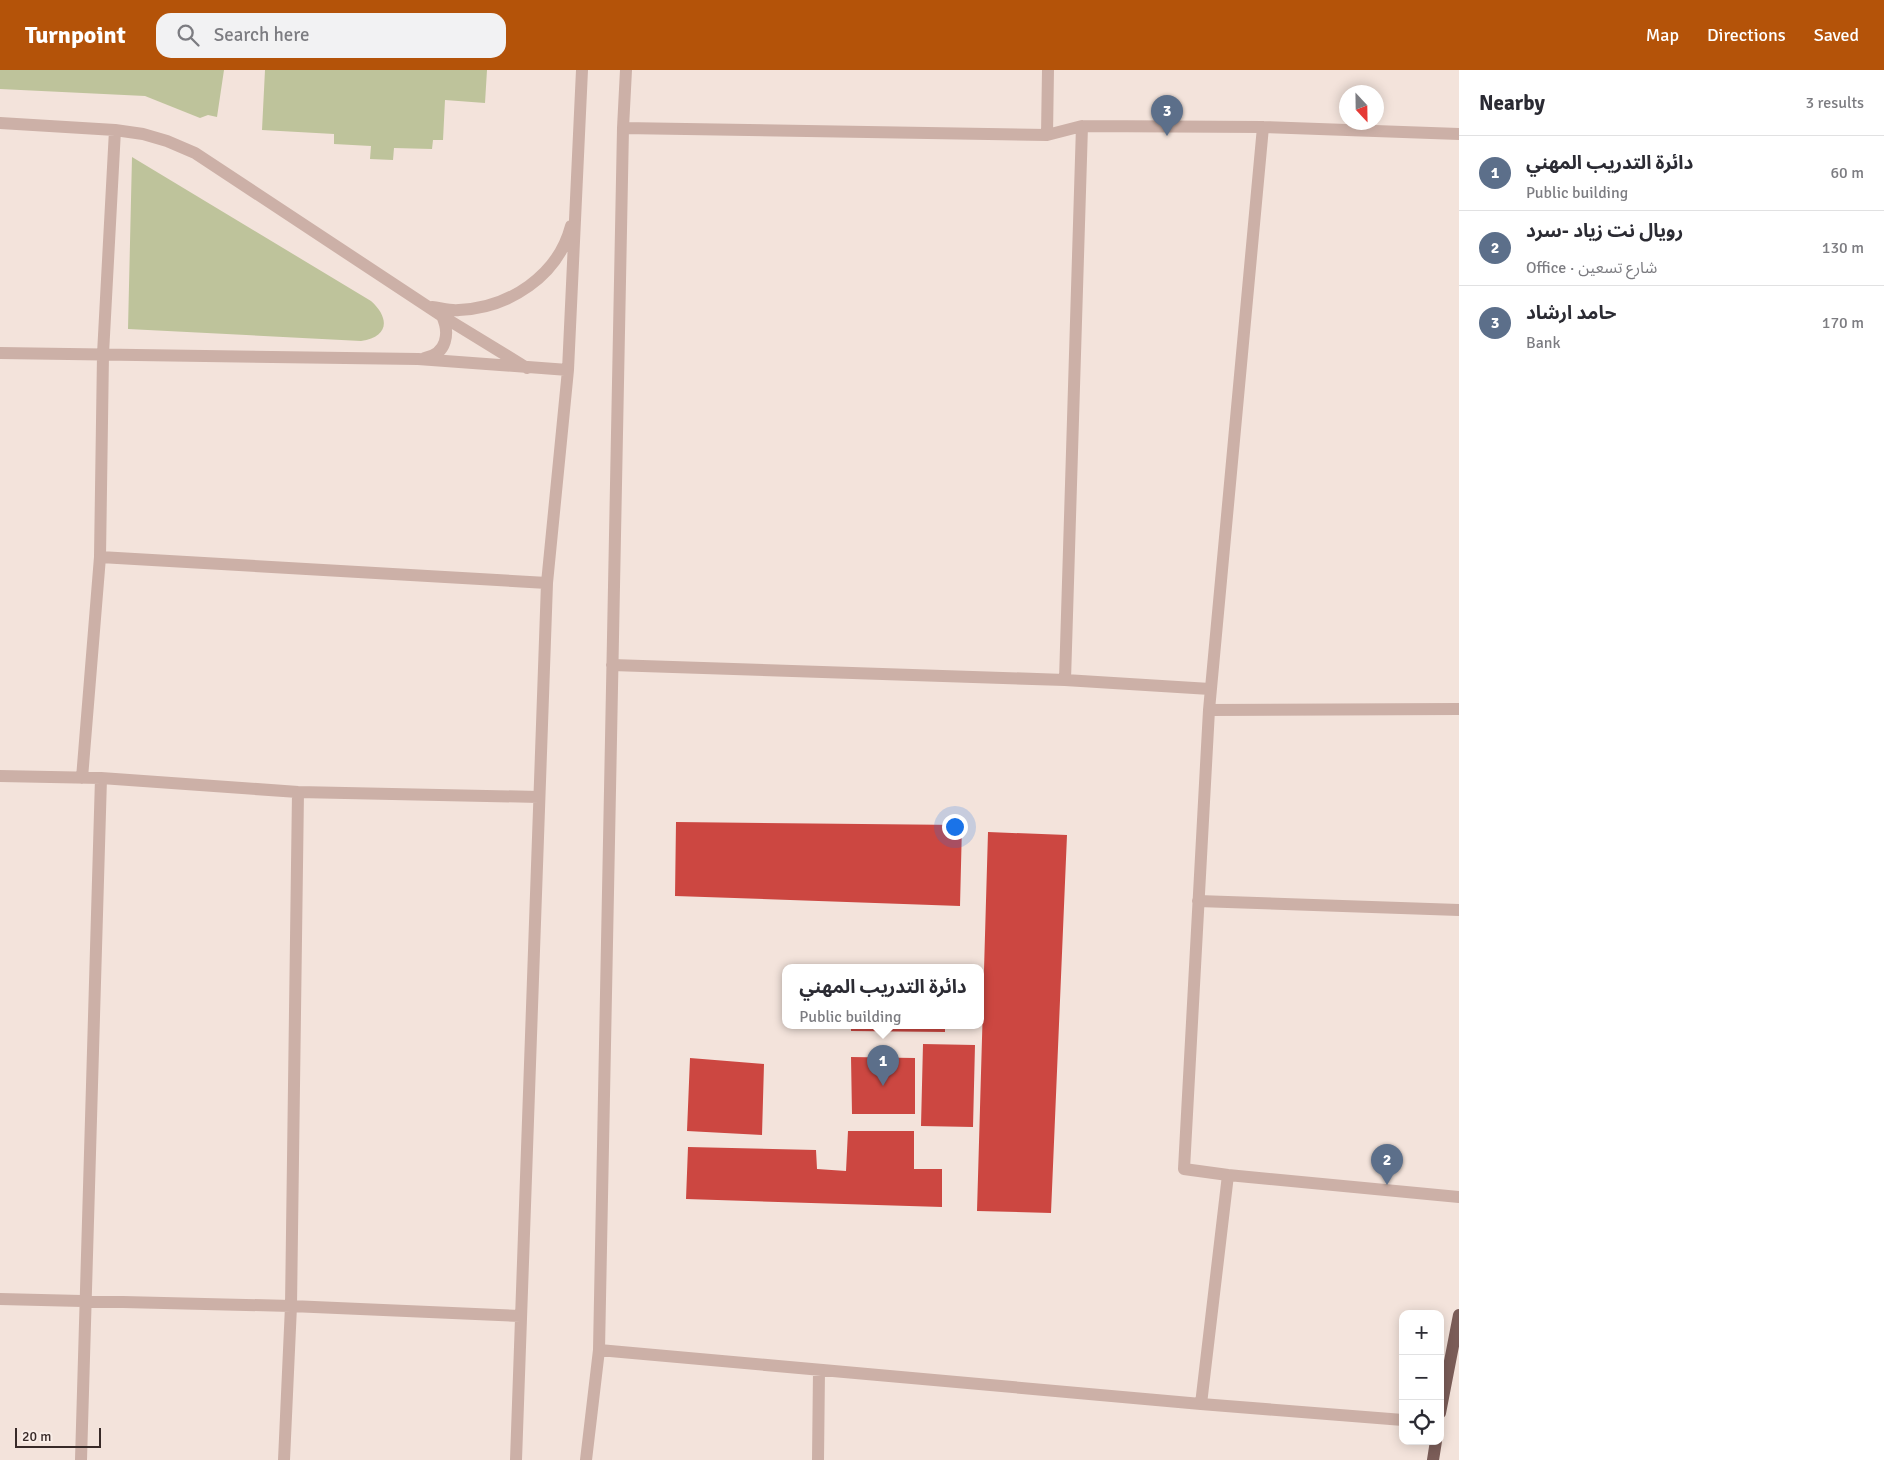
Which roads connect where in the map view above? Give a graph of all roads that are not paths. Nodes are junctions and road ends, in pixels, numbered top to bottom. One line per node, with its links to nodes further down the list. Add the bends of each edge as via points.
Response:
1 (582, 70): 11 (street)
2 (626, 70): 7 (street)
3 (1048, 70): 9 (street)
4 (0, 123): 8 (street)
5 (1082, 126): 6 (street); 9 (street); 22 (street)
6 (1262, 127): 10 (street); 23 (street)
7 (623, 128): 9 (street); 21 (street)
8 (115, 130): 12 (street, via 143,134 195,153); 15 (street)
9 (1047, 134)
10 (1459, 134)
11 (575, 209): 12 (street, via 568,236 554,260 528,287 486,307 457,310); 18 (street)
12 (430, 307): 13 (street)
13 (442, 316): 16 (street, via 447,330 444,345 433,356); 17 (street)
14 (0, 353): 15 (street)
15 (103, 354): 16 (street); 19 (street)
16 (418, 359): 17 (street)
17 (527, 368): 18 (street)
18 (568, 370): 20 (street)
19 (100, 557): 20 (street); 27 (street)
20 (547, 583): 30 (street)
21 (612, 664): 22 (street); 40 (street)
22 (1064, 680): 23 (street)
23 (1210, 689): 25 (street)
24 (1459, 709): 25 (street)
25 (1208, 710): 31 (street)
26 (0, 776): 27 (street)
27 (82, 778): 28 (street)
28 (101, 778): 29 (street); 36 (street)
29 (298, 792): 30 (street); 37 (street)
30 (539, 797): 39 (street)
31 (1198, 901): 32 (street); 33 (street, via 1184,1168)
32 (1459, 910)
33 (1228, 1176): 34 (street); 43 (street)
34 (1459, 1197)
35 (0, 1299): 36 (street)
36 (87, 1301): 37 (street); 46 (street)
37 (291, 1306): 39 (street); 47 (street)
38 (1459, 1314): 42 (main road)
39 (520, 1316): 48 (street)
40 (598, 1350): 41 (street); 49 (street)
41 (819, 1370): 43 (street); 50 (street)
42 (1442, 1400)
43 (1201, 1404): 44 (street)
44 (1399, 1420)
45 (1435, 1445): 51 (main road)
46 (81, 1460)
47 (284, 1460)
48 (516, 1460)
49 (586, 1460)
50 (818, 1460)
51 (1432, 1460)

